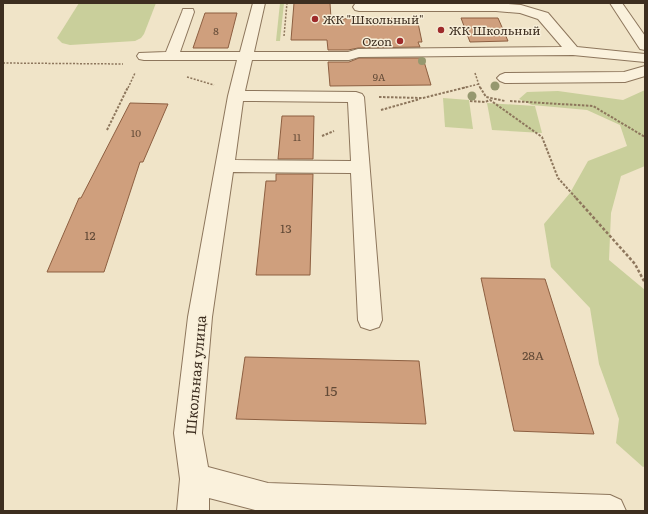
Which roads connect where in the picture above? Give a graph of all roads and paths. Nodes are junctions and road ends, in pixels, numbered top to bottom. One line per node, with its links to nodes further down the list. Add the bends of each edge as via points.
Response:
1 (259, 3): 10 (street, Школьная улица)
2 (287, 3): 6 (path)
3 (616, 3): 7 (street)
4 (359, 7): 8 (street, via 496,6 521,9 543,16)
5 (188, 12): 9 (street)
6 (284, 38)
7 (645, 46)
8 (573, 52): 10 (street); 11 (street)
9 (171, 56): 10 (street); 12 (street)
10 (246, 56): 18 (street, Школьная улица)
11 (645, 58)
12 (141, 60): 13 (path); 22 (path)
13 (3, 63)
14 (645, 71): 16 (street, via 625,77)
15 (474, 72): 17 (path)
16 (505, 78)
17 (479, 84): 19 (path, via 423,98); 20 (path, via 482,94)
18 (236, 96): 19 (street); 24 (street, Школьная улица)
19 (356, 97): 25 (street)
20 (490, 100): 21 (path); 23 (path, via 593,106); 26 (path, via 542,137 558,178 635,264)
21 (470, 101)
22 (107, 130)
23 (645, 137)
24 (225, 166): 25 (street); 28 (street, Школьная улица, via 200,317 188,433)
25 (360, 167): 27 (street)
26 (645, 283)
27 (370, 320)
28 (195, 478): 29 (street, Школьная улица); 30 (street, via 268,498)
29 (193, 511)
30 (610, 511)

